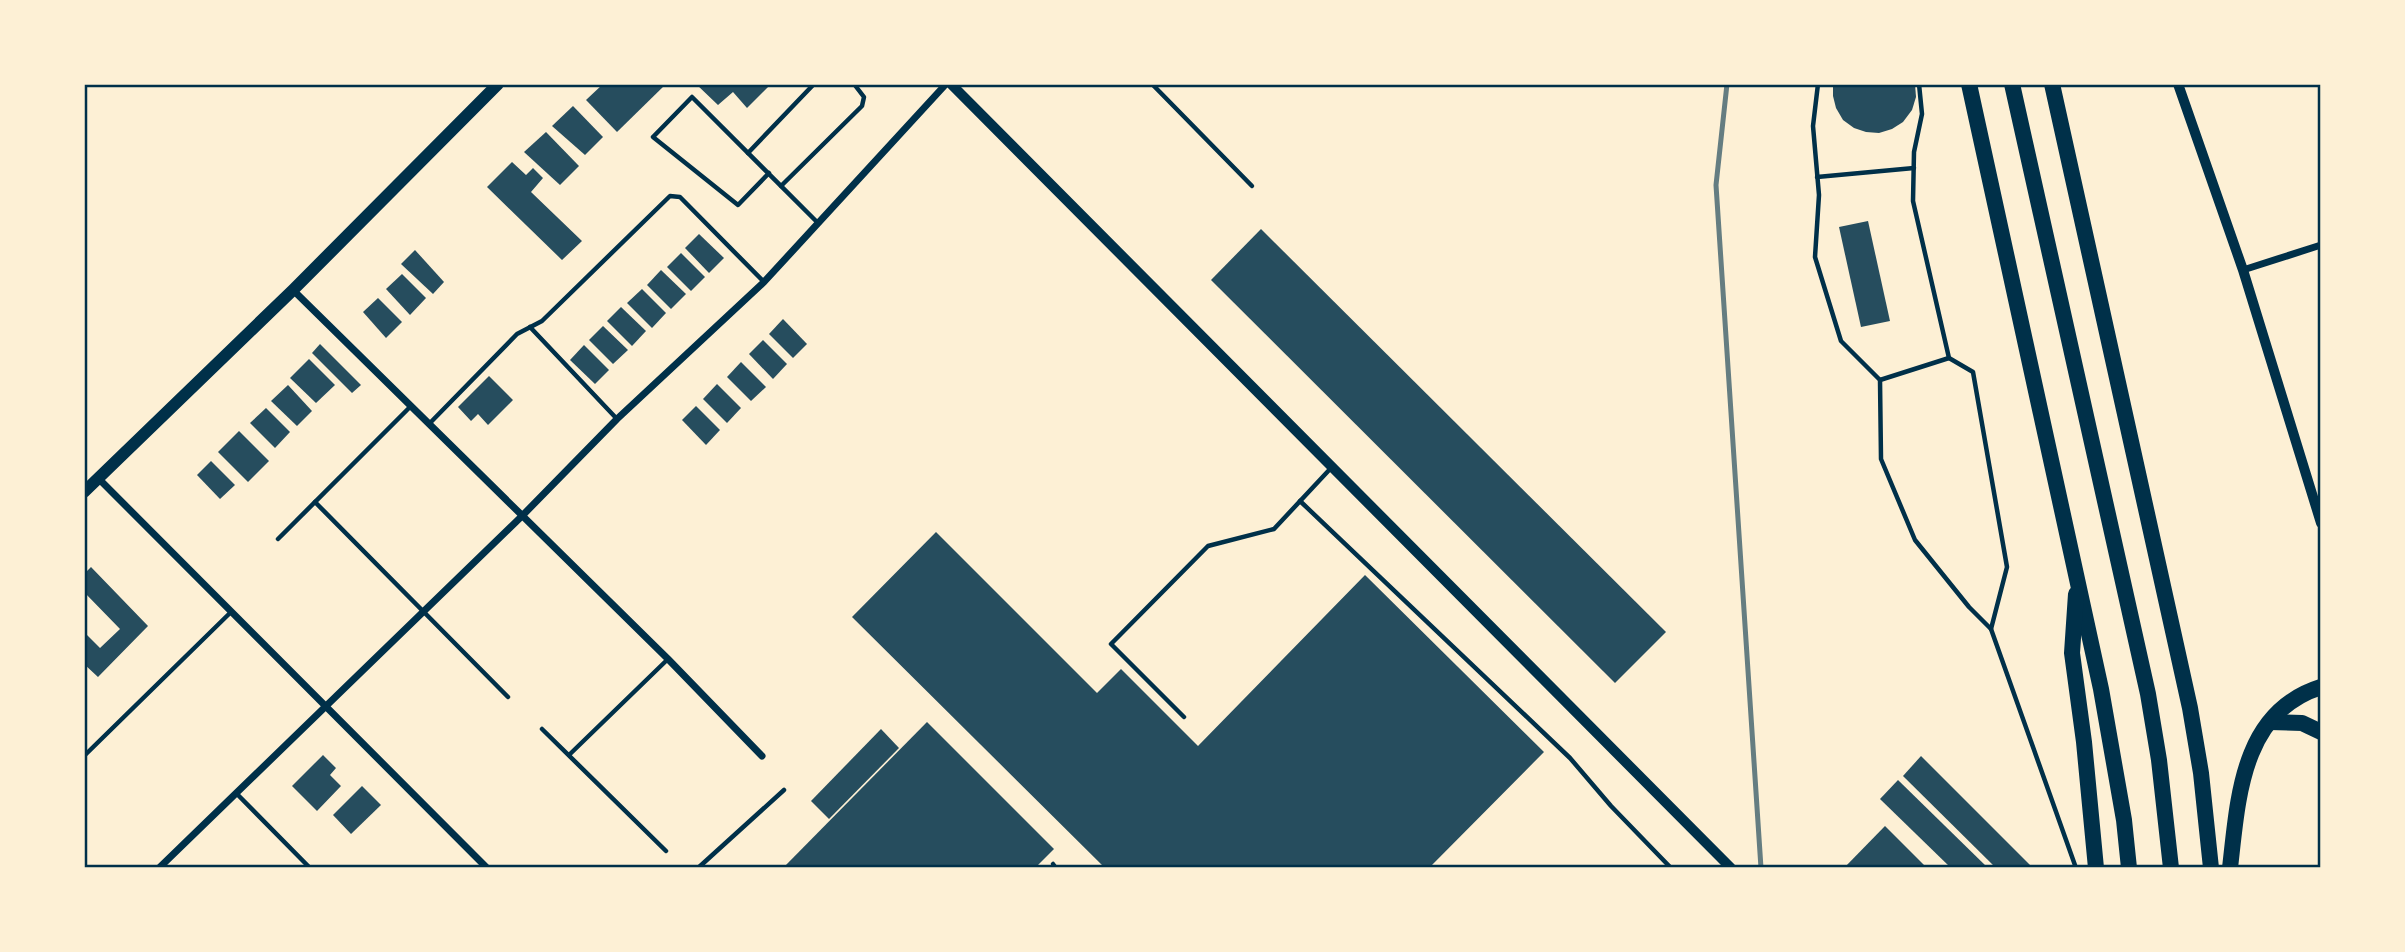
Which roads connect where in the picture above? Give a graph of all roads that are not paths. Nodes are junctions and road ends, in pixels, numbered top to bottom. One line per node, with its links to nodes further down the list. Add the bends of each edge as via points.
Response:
1 (498, 84): 22 (main road)
2 (814, 84): 12 (lane)
3 (854, 84): 16 (lane, via 864,97 862,106)
4 (949, 84): 18 (street); 29 (street)
5 (1152, 84): 17 (lane)
6 (1818, 84): 15 (lane, via 1813,126)
7 (1919, 84): 13 (lane, via 1922,114)
8 (1969, 84): 37 (highway)
9 (2012, 84): 64 (highway, via 2148,694)
10 (2052, 84): 65 (highway, via 2187,695)
11 (2178, 84): 20 (street)
12 (748, 153): 14 (lane); 14 (lane, via 692,97 653,136 738,205)
13 (1914, 168): 15 (lane); 24 (lane, via 1913,201)
14 (769, 173): 16 (lane)
15 (1817, 177): 25 (lane, via 1815,257 1841,341)
16 (781, 186): 18 (lane)
17 (1252, 186)
18 (818, 223): 21 (street)
19 (2321, 245): 20 (street)
20 (2243, 270): 35 (street)
21 (764, 282): 23 (lane, via 680,197 670,197 542,321); 27 (street)
22 (293, 290): 26 (street); 30 (main road)
23 (530, 327): 27 (lane); 28 (lane, via 517,334)
24 (1949, 358): 25 (lane); 40 (lane, via 1973,372 2007,568)
25 (1880, 380): 40 (lane, via 1881,459 1915,540)
26 (411, 407): 28 (street); 33 (lane)
27 (617, 419): 34 (street)
28 (429, 424): 34 (street)
29 (1332, 467): 32 (lane); 60 (street)
30 (98, 478): 31 (main road); 38 (street)
31 (84, 492)
32 (1300, 501): 45 (lane, via 1274,529 1208,546 1111,644); 59 (lane, via 1570,758)
33 (315, 502): 36 (lane); 39 (lane)
34 (522, 516): 39 (street); 41 (street)
35 (2321, 523)
36 (278, 539)
37 (2078, 574): 62 (highway, via 2072,653); 63 (highway)
38 (231, 611): 44 (street); 49 (lane)
39 (422, 612): 43 (lane); 44 (street)
40 (1991, 629): 61 (lane)
41 (668, 659): 50 (lane); 51 (street)
42 (2321, 687): 46 (highway, via 2288,703)
43 (508, 697)
44 (324, 706): 53 (street); 57 (street)
45 (1184, 717)
46 (2270, 722): 48 (highway, via 2302,723); 66 (highway, via 2246,765)
47 (542, 729): 50 (lane)
48 (2321, 732)
49 (84, 755)
50 (569, 755): 54 (lane)
51 (762, 756)
52 (784, 790): 58 (lane)
53 (236, 793): 55 (street); 56 (lane)
54 (666, 851)
55 (159, 868)
56 (310, 868)
57 (487, 868)
58 (698, 868)
59 (1671, 868)
60 (1731, 868)
61 (2076, 868)
62 (2096, 868)
63 (2129, 868)
64 (2171, 868)
65 (2211, 868)
66 (2230, 868)

